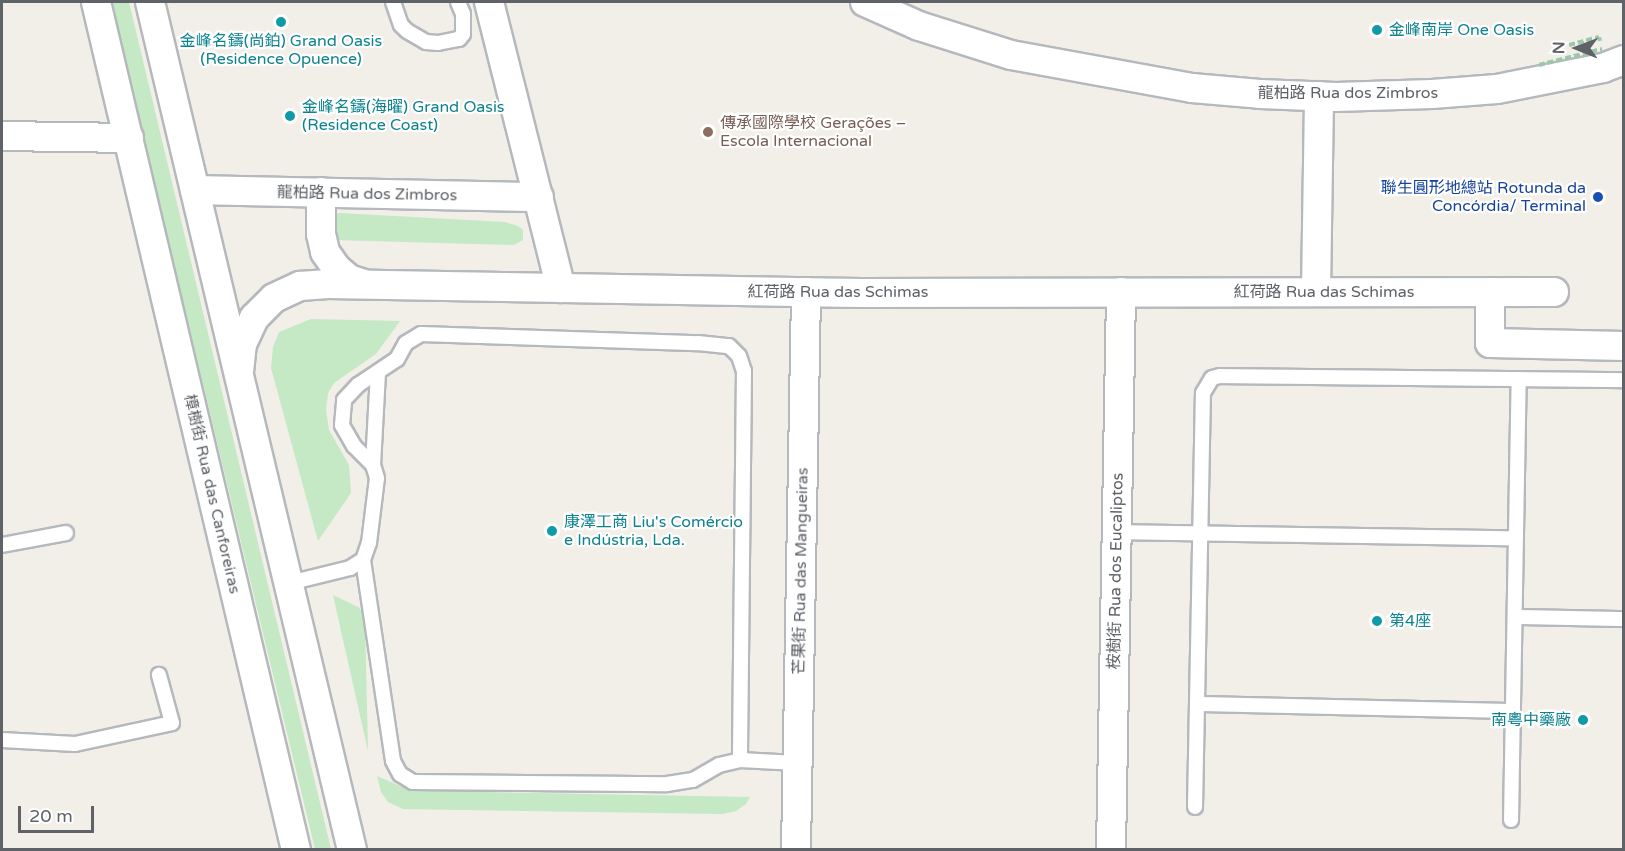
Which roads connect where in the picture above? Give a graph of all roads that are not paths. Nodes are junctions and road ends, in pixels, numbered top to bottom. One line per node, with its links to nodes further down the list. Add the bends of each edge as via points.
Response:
1 (96, 2): 10 (street, 樟樹街 Rua das Canforeiras)
2 (150, 2): 11 (street)
3 (393, 2): 4 (lane, via 407,31 438,44 459,39 463,34 464,14)
4 (458, 2)
5 (489, 2): 13 (street)
6 (865, 2): 8 (street, 龍柏路 Rua dos Zimbros, via 919,26 1011,55 1191,88)
7 (1613, 55): 8 (street, 龍柏路 Rua dos Zimbros, via 1603,68 1497,89)
8 (1319, 96): 16 (street)
9 (2, 136): 10 (street)
10 (129, 138): 44 (street, 樟樹街 Rua das Canforeiras)
11 (195, 190): 12 (street, 龍柏路 Rua dos Zimbros); 22 (street)
12 (321, 192): 13 (street, 龍柏路 Rua dos Zimbros); 14 (street, via 325,252 336,268)
13 (538, 197): 15 (street)
14 (366, 285): 15 (street, 紅荷路 Rua das Schimas); 22 (street, 紅荷路 Rua das Schimas, via 300,286 274,298 254,318 242,344)
15 (561, 288): 17 (street, 紅荷路 Rua das Schimas)
16 (1316, 291): 18 (street, 紅荷路 Rua das Schimas); 19 (street, 紅荷路 Rua das Schimas)
17 (806, 292): 18 (street, 紅荷路 Rua das Schimas); 41 (street, 芒果街 Rua das Mangueiras)
18 (1121, 292): 28 (street, 桉樹街 Rua dos Eucaliptos)
19 (1490, 292): 20 (street, 紅荷路 Rua das Schimas); 21 (street, via 1490,343)
20 (1554, 292)
21 (1623, 346)
22 (239, 372): 33 (street)
23 (378, 374): 26 (lane); 26 (lane, via 358,385 344,400 342,425 354,446); 40 (lane, via 397,359 406,343 421,334 698,343 729,346 739,356 744,371)
24 (1519, 379): 25 (lane); 29 (lane, via 1212,378 1203,393); 30 (lane)
25 (1623, 380)
26 (373, 465): 32 (lane, via 377,478 369,543)
27 (66, 532): 31 (lane)
28 (1117, 532): 29 (lane); 47 (street, 桉樹街 Rua dos Eucaliptos)
29 (1200, 533): 30 (lane); 37 (lane)
30 (1516, 538): 34 (lane)
31 (2, 545)
32 (363, 560): 33 (lane, via 350,568); 40 (lane, via 393,761 400,774 413,782 668,784 693,780 719,765)
33 (289, 583): 45 (street)
34 (1515, 617): 35 (lane); 38 (lane)
35 (1623, 619)
36 (159, 675): 39 (lane, via 172,723 75,744)
37 (1197, 705): 38 (lane); 42 (lane)
38 (1513, 711): 43 (lane)
39 (2, 740)
40 (740, 760): 41 (lane)
41 (797, 763): 46 (street, 芒果街 Rua das Mangueiras)
42 (1195, 807)
43 (1511, 820)
44 (296, 849)
45 (352, 849)
46 (796, 849)
47 (1111, 849)

